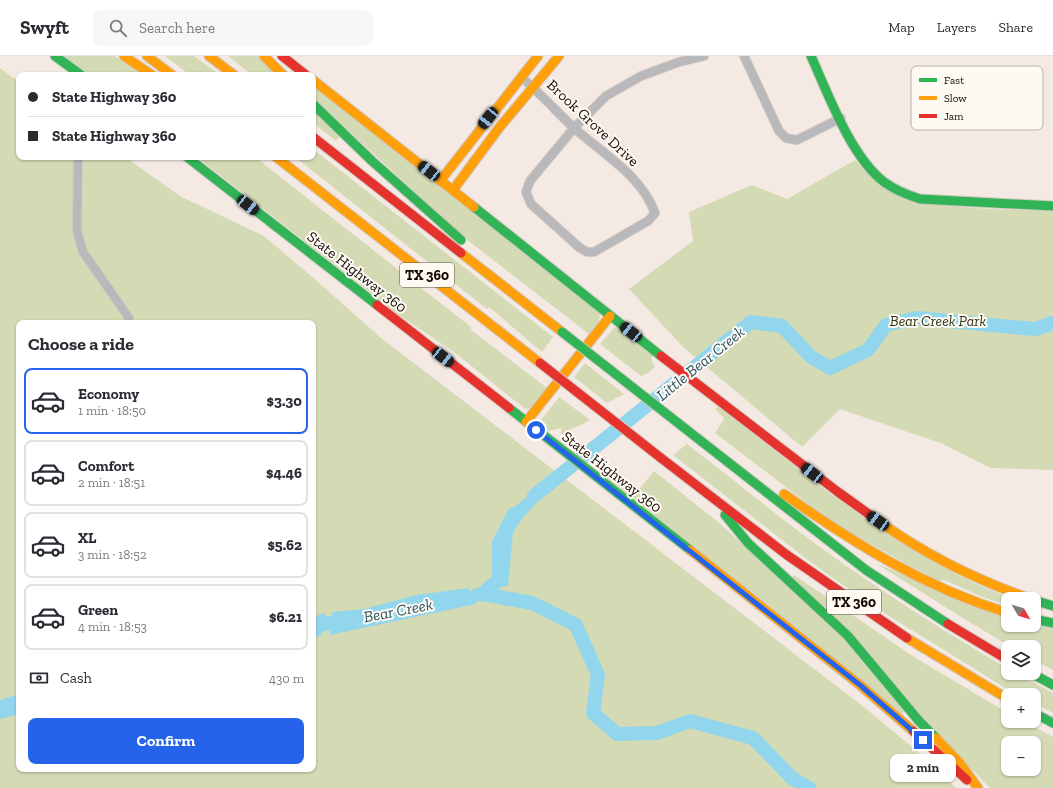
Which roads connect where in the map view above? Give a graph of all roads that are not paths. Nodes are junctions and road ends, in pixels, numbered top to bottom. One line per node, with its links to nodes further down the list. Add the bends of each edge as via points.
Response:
1 (55, 56): 12 (main road)
2 (124, 56): 13 (main road)
3 (147, 56): 14 (main road)
4 (209, 56): 15 (main road)
5 (264, 56): 16 (main road)
6 (282, 56): 17 (main road)
7 (538, 56): 18 (main road)
8 (559, 56): 20 (main road)
9 (704, 56): 23 (street, via 641,76 606,96)
10 (744, 56): 22 (street, via 779,131 786,138 797,140)
11 (811, 56): 22 (main road)
12 (77, 72)
13 (148, 72)
14 (168, 72)
15 (230, 72)
16 (280, 72)
17 (302, 72)
18 (521, 77): 20 (street, Brook Grove Drive); 28 (main road)
19 (316, 82): 28 (main road)
20 (534, 87): 23 (street, Brook Grove Drive); 29 (main road, via 499,128)
21 (316, 107): 31 (main road, via 372,161 512,282)
22 (841, 118): 30 (main road, via 860,155 880,179 908,196 920,199)
23 (574, 128): 23 (street, Brook Grove Drive, via 530,181 526,192 531,204 587,252 594,252 648,221 655,213 652,204 626,170)
24 (316, 139): 31 (main road, TX 360)
25 (78, 160): 33 (street, via 77,231 83,252)
26 (191, 160): 34 (main road, State Highway 360)
27 (280, 160): 36 (main road, TX 360, bridge)
28 (440, 181): 29 (main road)
29 (453, 190): 32 (main road)
30 (1053, 206)
31 (530, 306): 35 (main road, TX 360, bridge)
32 (610, 316): 34 (main road); 37 (main road, via 856,506 899,536 961,572)
33 (129, 318)
34 (526, 422): 49 (main road, State Highway 360, via 860,685)
35 (728, 462): 40 (main road, via 749,468 827,525 906,571 956,595); 43 (main road, TX 360, via 866,570 936,617)
36 (707, 495): 46 (main road, TX 360, via 860,607 950,665); 49 (main road, via 748,543 848,636 919,721 959,762)
37 (1013, 592)
38 (1041, 602): 39 (main road)
39 (1053, 606)
40 (1001, 611)
41 (1041, 621): 42 (main road)
42 (1053, 623)
43 (1001, 656)
44 (1041, 678): 45 (main road)
45 (1053, 685)
46 (1001, 694)
47 (1041, 717): 48 (main road)
48 (1053, 723)
49 (977, 788)

